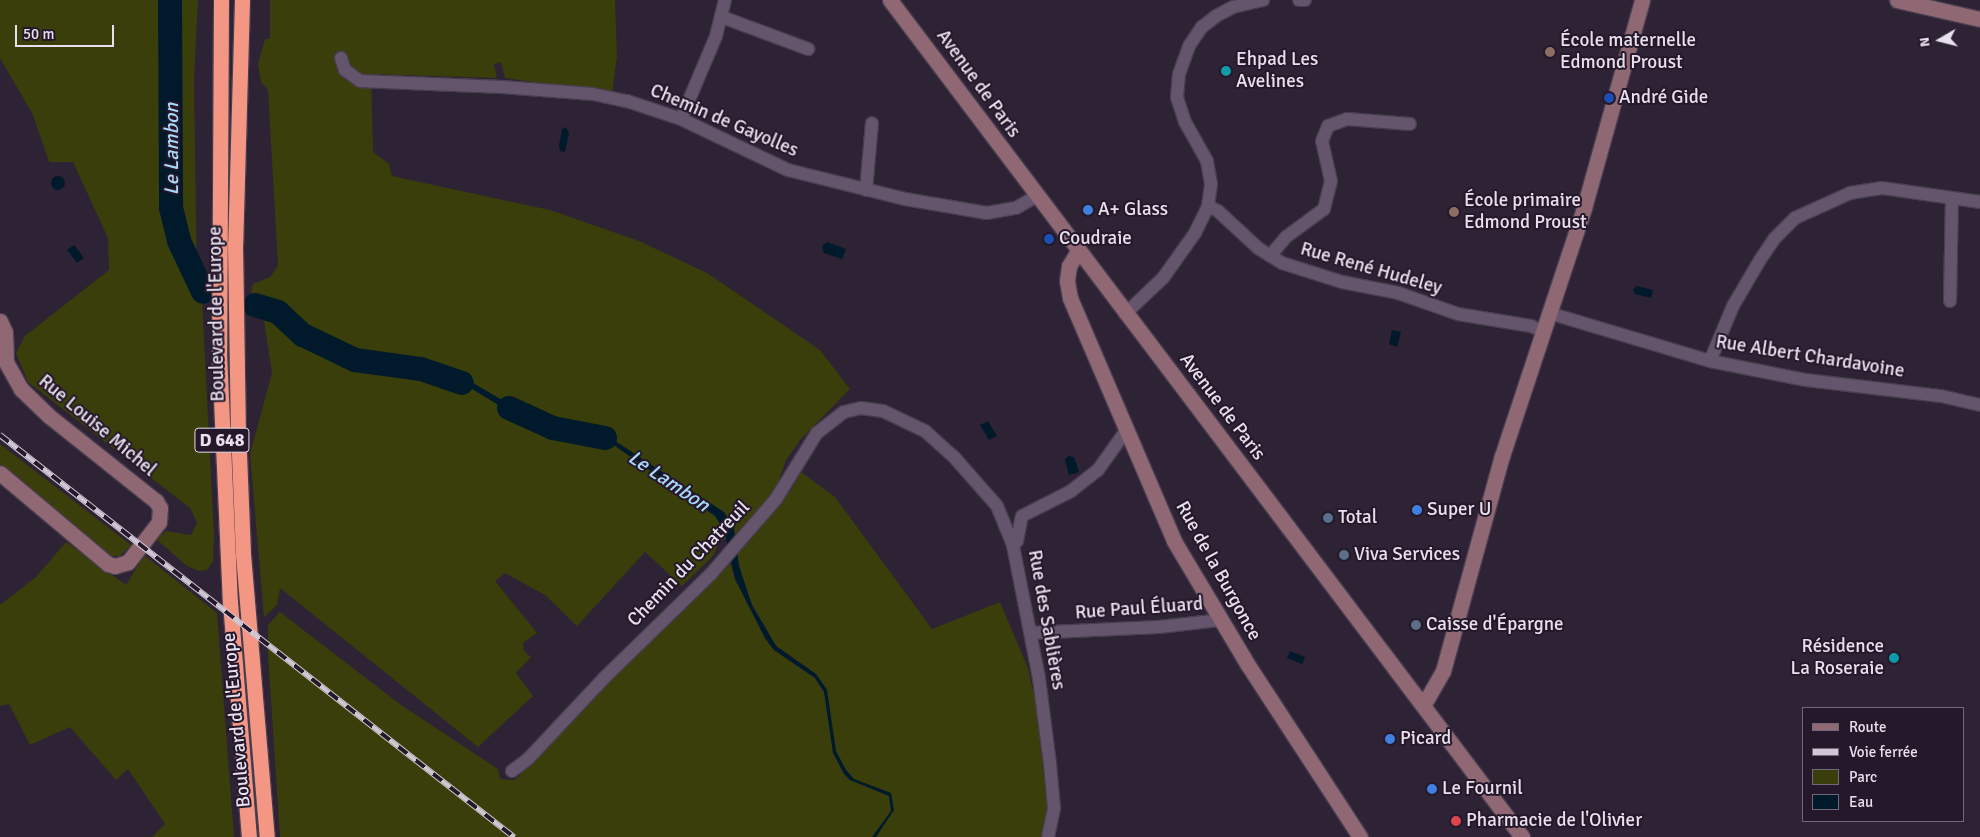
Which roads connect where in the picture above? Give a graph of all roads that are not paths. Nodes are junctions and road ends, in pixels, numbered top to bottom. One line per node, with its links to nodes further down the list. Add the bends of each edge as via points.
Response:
1 (221, 0): 38 (highway, Boulevard de l'Europe / D 648, via 220,393 230,602)
2 (242, 0): 39 (highway, Boulevard de l'Europe / D 648, via 235,244 238,429 244,564)
3 (725, 0): 10 (street)
4 (890, 0): 18 (street, Avenue de Paris)
5 (1263, 0): 21 (street, via 1232,7 1208,21 1189,46 1179,74 1177,97 1180,110 1205,153 1210,172)
6 (1299, 0): 7 (street)
7 (1306, 0)
8 (1642, 0): 25 (street, via 1589,191)
9 (1897, 0): 11 (street)
10 (722, 16): 12 (street); 14 (street)
11 (1980, 19)
12 (808, 49)
13 (341, 58): 14 (street, Chemin de Gayolles, via 345,70 360,81 593,94 628,101)
14 (681, 119): 17 (street, Chemin de Gayolles, via 788,170)
15 (872, 123): 17 (street)
16 (1410, 124): 23 (street, via 1347,119 1328,126 1322,142 1331,182 1324,209 1286,237)
17 (866, 190): 18 (street, Chemin de Gayolles, via 981,213 1016,208)
18 (1037, 196): 22 (street, Avenue de Paris)
19 (1952, 199): 20 (street); 24 (street); 29 (street, via 1882,188 1850,192 1795,218 1774,238 1760,260 1733,306)
20 (1980, 202)
21 (1208, 206): 23 (street, Rue René Hudeley); 26 (street, via 1195,233 1163,278)
22 (1078, 251): 26 (street, Avenue de Paris); 31 (street, Rue de la Burgonce, via 1069,266 1070,298)
23 (1270, 256): 28 (street, Rue René Hudeley, via 1329,278 1398,293 1458,314 1531,326)
24 (1950, 301)
25 (1550, 313): 28 (street); 29 (street, Rue Albert Chardavoine)
26 (1125, 314): 36 (street, Avenue de Paris)
27 (0, 321): 32 (street, Rue Louise Michel, via 5,332 6,362 21,389 68,431 151,496 160,508 159,522 137,554 122,564 108,564)
28 (1542, 331): 36 (street, via 1499,465 1443,671)
29 (1710, 361): 30 (street, Rue Albert Chardavoine, via 1806,380 1941,396)
30 (1980, 405)
31 (1125, 432): 33 (street, Rue des Sablières, via 1098,470 1071,491 1022,516 1017,541); 34 (street, Rue de la Burgonce, via 1174,541)
32 (0, 473)
33 (1013, 545): 35 (street, Rue des Sablières); 37 (street, Chemin du Chatreuil, via 997,506 925,431 896,415 862,408 844,412 826,423 776,498 725,559 604,678 528,759)
34 (1220, 620): 35 (street, Rue Paul Éluard); 41 (street, Rue de la Burgonce)
35 (1030, 633): 40 (street, Rue des Sablières, via 1054,808)
36 (1424, 704): 42 (street, Avenue de Paris)
37 (512, 771)
38 (248, 837)
39 (267, 837)
40 (1048, 837)
41 (1360, 837)
42 (1522, 837)

